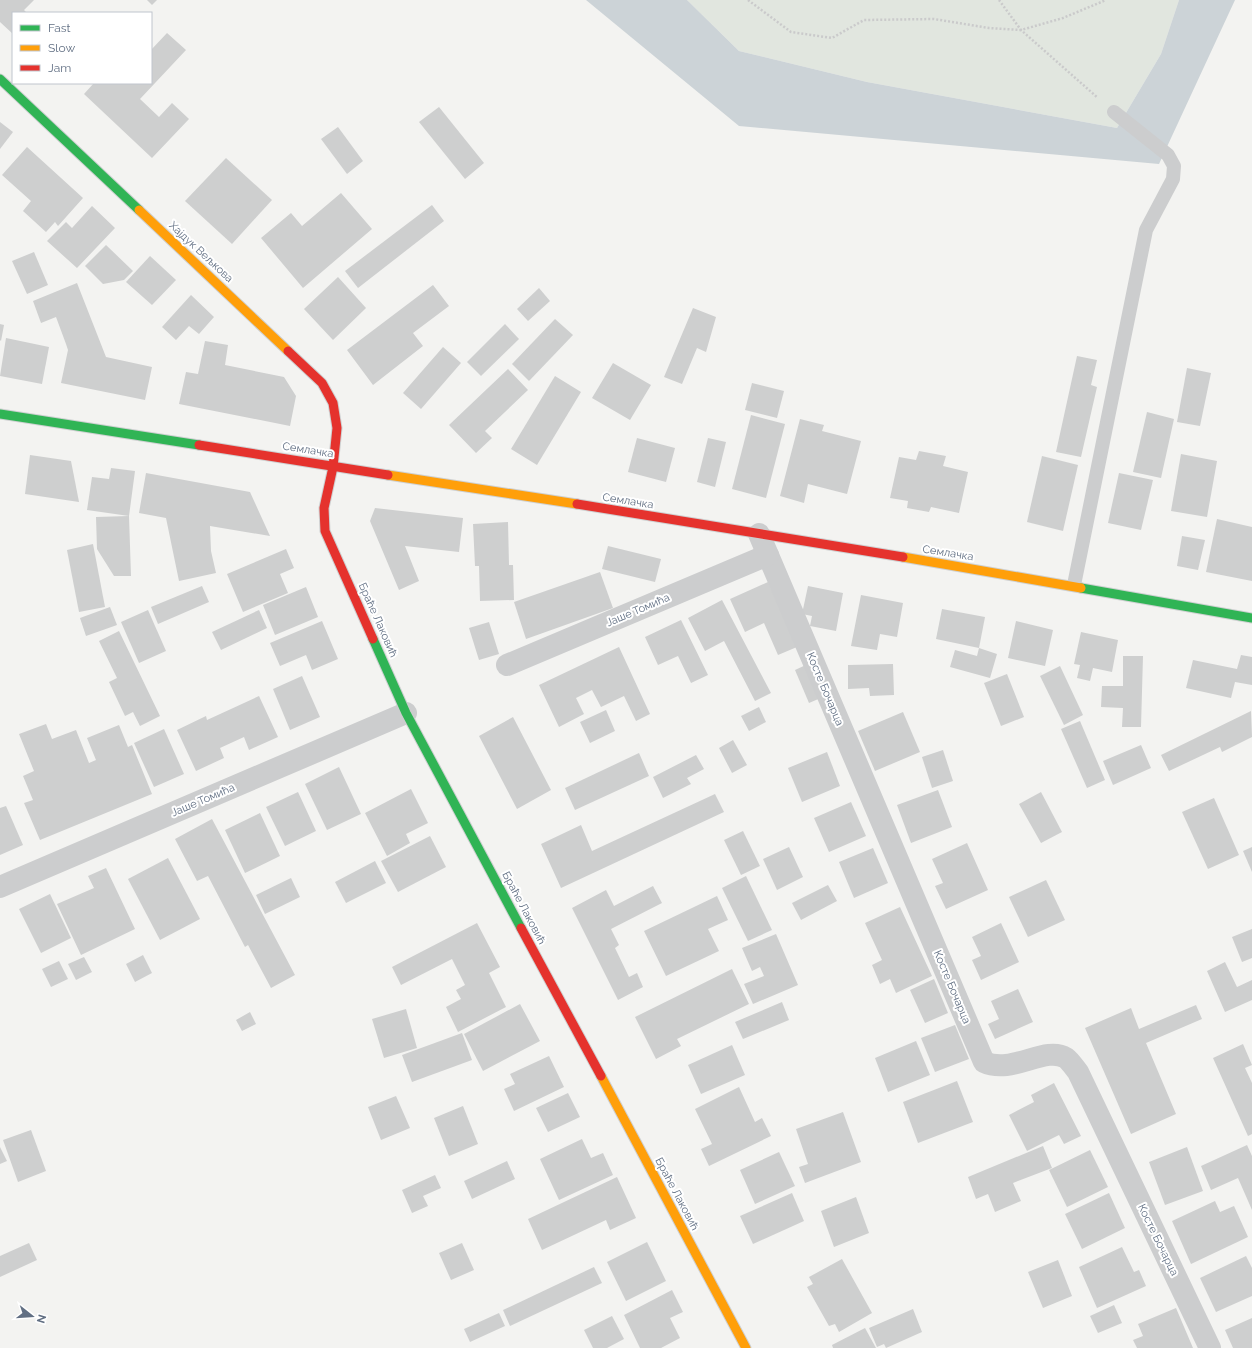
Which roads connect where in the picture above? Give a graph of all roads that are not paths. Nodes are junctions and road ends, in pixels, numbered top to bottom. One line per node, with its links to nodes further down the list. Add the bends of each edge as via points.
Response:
1 (0, 79): 4 (street, Хајдук Вељкова, via 322,383 336,412 338,428)
2 (1114, 112): 7 (lane, via 1168,155 1174,166 1173,179 1146,230)
3 (0, 414): 4 (street, Семлачка)
4 (333, 466): 5 (street, Семлачка); 10 (street, Браће Лаковић, via 324,508 325,531)
5 (759, 534): 6 (street, Косте Бочарца); 7 (street, Семлачка)
6 (768, 555): 9 (street, Јаше Томића); 13 (street, Косте Бочарца, via 984,1062 1003,1067 1054,1054 1066,1058 1078,1072)
7 (1074, 586): 8 (street, Семлачка)
8 (1252, 618)
9 (507, 665)
10 (406, 713): 11 (street, Јаше Томића); 12 (street, Браће Лаковић)
11 (0, 887)
12 (746, 1348)
13 (1210, 1348)

